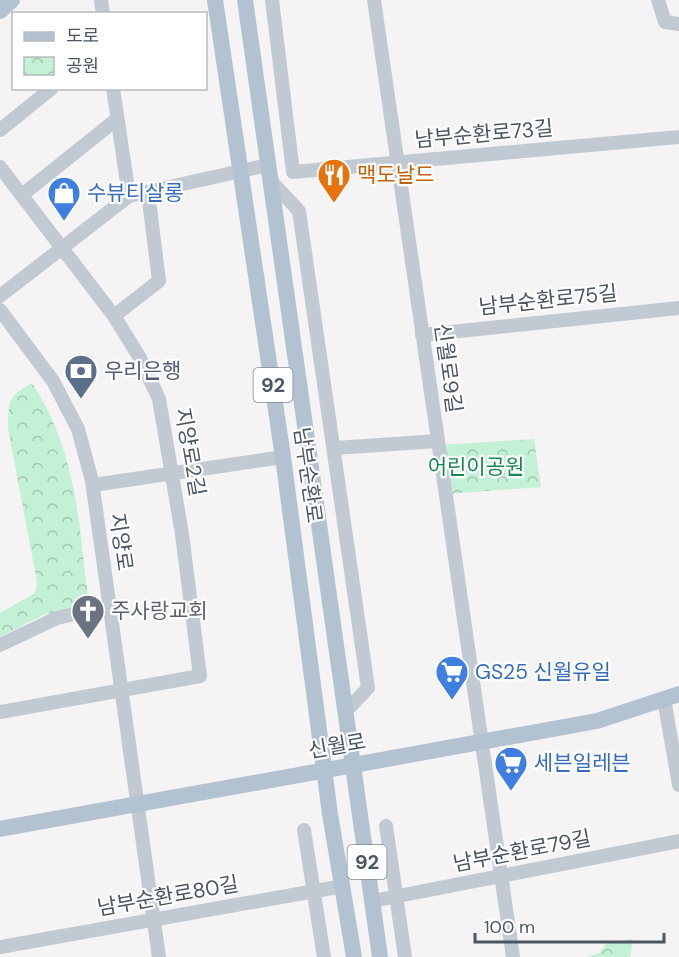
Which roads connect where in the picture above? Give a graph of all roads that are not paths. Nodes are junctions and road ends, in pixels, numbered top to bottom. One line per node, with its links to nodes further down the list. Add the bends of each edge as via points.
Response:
1 (12, 0): 7 (main road)
2 (215, 0): 16 (main road, 남부순환로 / 92)
3 (245, 0): 17 (main road, 남부순환로 / 92)
4 (272, 0): 14 (street, 남부순환로73길, via 293,172)
5 (374, 0): 14 (street, 신월로9길)
6 (658, 0): 8 (street, via 665,22)
7 (0, 10)
8 (679, 24)
9 (50, 90): 12 (street)
10 (113, 90): 11 (street)
11 (117, 119): 19 (street); 20 (street)
12 (0, 130)
13 (679, 137): 14 (street, 남부순환로73길)
14 (397, 163): 26 (street, 신월로9길)
15 (0, 167): 19 (street, 지양로2길)
16 (241, 171): 17 (street); 18 (street); 29 (main road, 남부순환로 / 92)
17 (270, 173): 28 (street, 남부순환로, via 299,211); 37 (main road, 남부순환로 / 92)
18 (148, 192): 20 (street); 25 (street, via 159,281)
19 (22, 195): 21 (street, 지양로2길)
20 (129, 196): 21 (street)
21 (62, 249): 22 (street); 25 (street, 지양로2길)
22 (0, 296)
23 (679, 308): 26 (street, 남부순환로75길)
24 (0, 310): 31 (street, 지양로, via 53,381 78,429)
25 (114, 316): 30 (street, 지양로2길, via 159,399)
26 (422, 335): 27 (street, 신월로9길)
27 (438, 441): 28 (street); 38 (street, 신월로9길)
28 (335, 448): 37 (street, 남부순환로, via 368,688)
29 (283, 457): 30 (street); 40 (main road, 남부순환로 / 92)
30 (173, 472): 31 (street); 34 (street, 지양로2길, via 200,676)
31 (93, 485): 32 (street, 지양로)
32 (109, 606): 33 (street, via 57,618); 34 (street, 지양로)
33 (0, 645)
34 (120, 690): 36 (street); 42 (street, 지양로)
35 (672, 697): 38 (main road, 신월로, via 597,720); 41 (street)
36 (0, 712)
37 (345, 712): 39 (main road, 남부순환로 / 92)
38 (482, 742): 39 (main road, 신월로); 47 (street, 신월로9길)
39 (353, 766): 40 (main road, 신월로); 51 (main road, 남부순환로 / 92)
40 (325, 771): 42 (main road, 신월로); 48 (main road, 남부순환로 / 92)
41 (679, 785)
42 (135, 804): 44 (main road, 신월로); 52 (street, 지양로)
43 (386, 826): 50 (street)
44 (0, 829)
45 (304, 830): 49 (street)
46 (679, 841): 47 (street, 남부순환로79길)
47 (501, 877): 50 (street, 남부순환로79길); 60 (street, 신월로9길)
48 (343, 886): 49 (street, 남부순환로80길); 56 (main road, 남부순환로); 57 (main road, 남부순환로 / 92)
49 (314, 891): 52 (street, 남부순환로80길); 55 (street)
50 (396, 896): 51 (street, 남부순환로79길); 59 (street)
51 (373, 901): 58 (main road, 남부순환로 / 92)
52 (153, 920): 53 (street, 남부순환로80길); 54 (street, 지양로)
53 (0, 947)
54 (159, 957)
55 (324, 957)
56 (346, 957)
57 (354, 957)
58 (380, 957)
59 (405, 957)
60 (513, 957)

